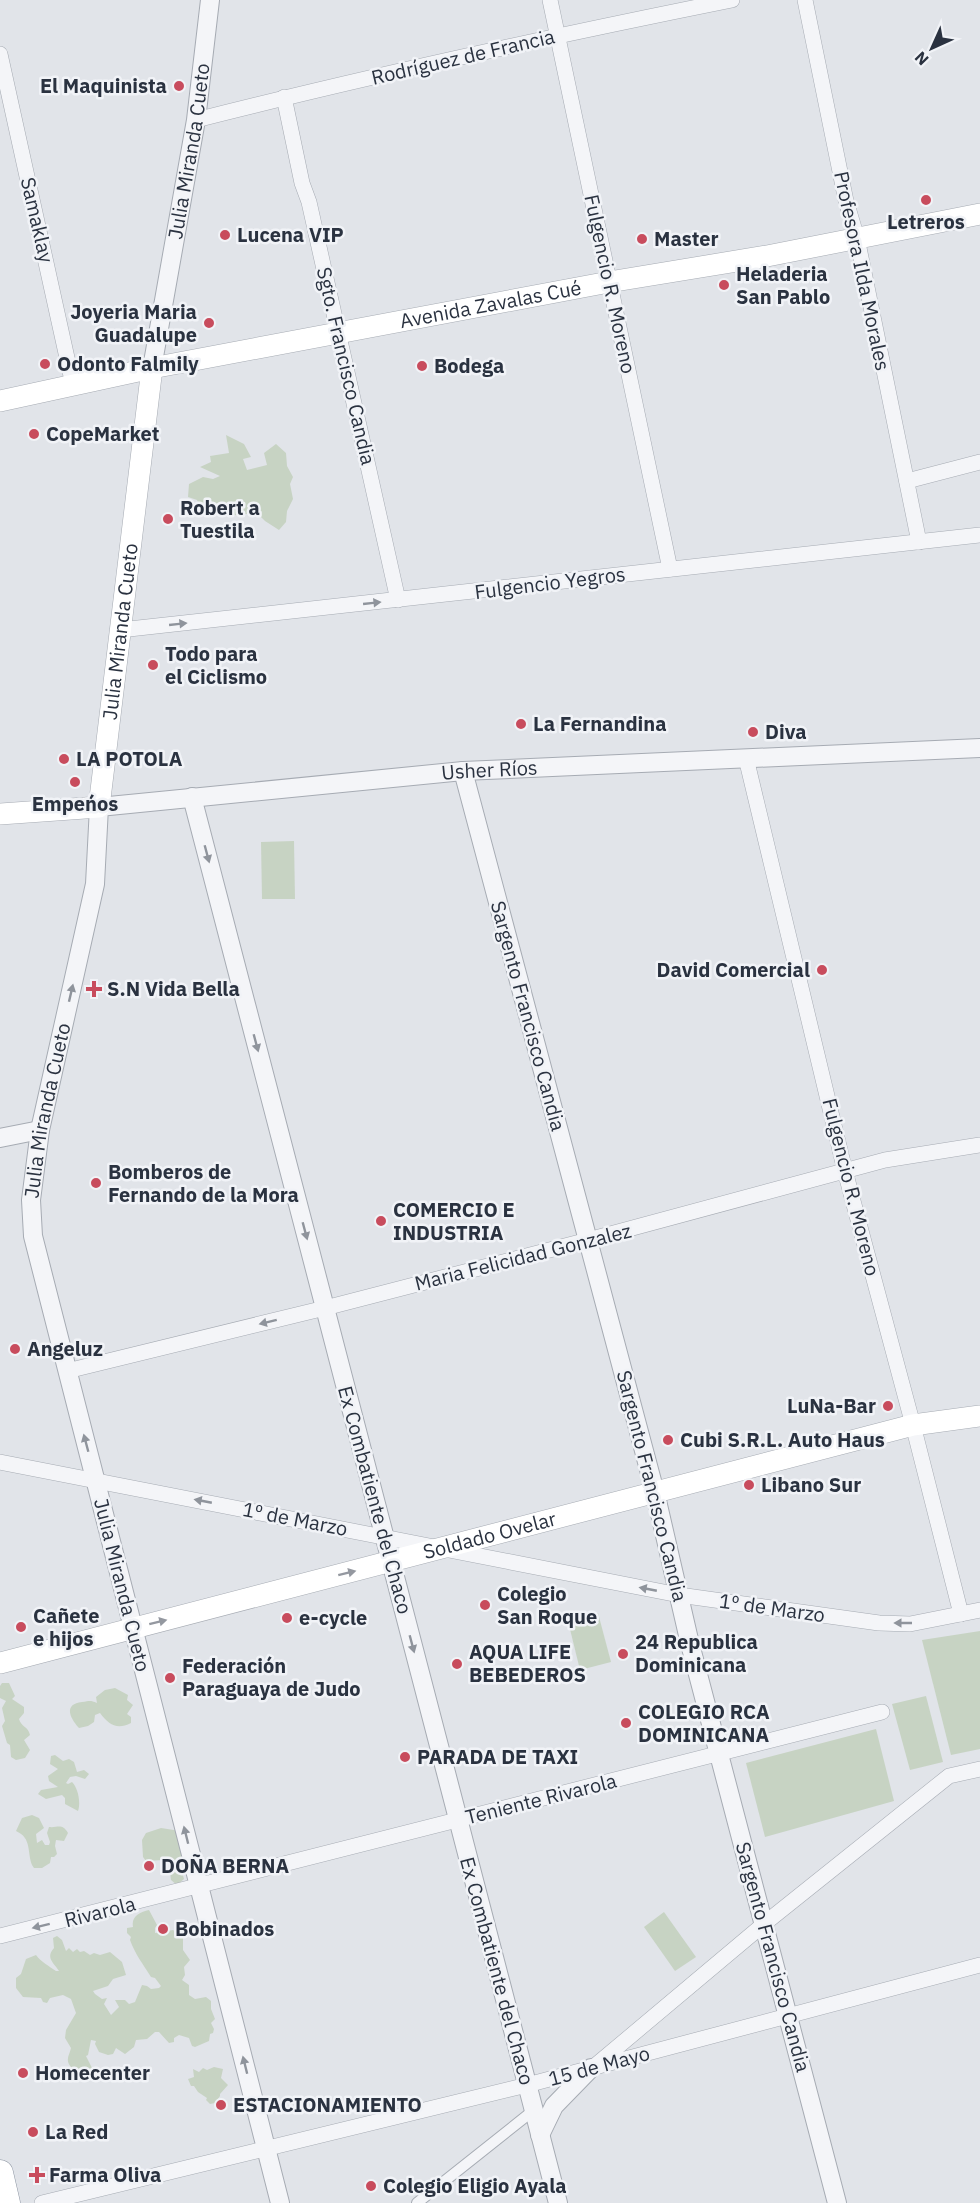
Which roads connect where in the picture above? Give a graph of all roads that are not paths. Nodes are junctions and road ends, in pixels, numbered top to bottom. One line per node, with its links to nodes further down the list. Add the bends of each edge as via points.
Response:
1 (210, 0): 8 (street, Julia Miranda Cueto)
2 (550, 0): 5 (street, Fulgencio R. Moreno)
3 (732, 0): 5 (street, Rodríguez de Francia)
4 (805, 0): 10 (street, Profesora Ilda Morales)
5 (558, 35): 7 (street, Rodríguez de Francia); 11 (street, Fulgencio R. Moreno)
6 (0, 54): 14 (street, Samaklay)
7 (284, 97): 8 (street, Rodríguez de Francia); 12 (street, Sgto. Francisco Candia)
8 (196, 120): 13 (street, Julia Miranda Cueto)
9 (980, 214): 10 (main road, Avenida Zavalas Cué)
10 (857, 238): 11 (main road, Avenida Zavalas Cué); 17 (street, Profesora Ilda Morales)
11 (609, 282): 12 (main road, Avenida Zavalas Cué); 20 (street, Fulgencio R. Moreno)
12 (338, 332): 13 (main road, Avenida Zavalas Cué); 21 (street, Sgto. Francisco Candia)
13 (152, 368): 14 (main road, Avenida Zavalas Cué); 22 (main road, Julia Miranda Cueto)
14 (73, 385): 15 (main road, Avenida Zavalas Cué)
15 (0, 401)
16 (980, 462): 17 (street)
17 (907, 481): 19 (street, Profesora Ilda Morales)
18 (980, 535): 19 (street, Fulgencio Yegros)
19 (919, 542): 20 (street, Fulgencio Yegros)
20 (670, 569): 21 (street, Fulgencio Yegros)
21 (398, 600): 22 (street, Fulgencio Yegros, one-way to 21)
22 (120, 630): 27 (main road, Julia Miranda Cueto)
23 (980, 748): 24 (street, Usher Ríos)
24 (746, 758): 25 (street, Usher Ríos); 32 (street, Fulgencio R. Moreno)
25 (463, 771): 26 (street, Usher Ríos); 33 (street, Sargento Francisco Candia)
26 (192, 797): 27 (street, Usher Ríos); 34 (street, Ex Combatiente del Chaco, one-way to 34)
27 (99, 807): 28 (main road, Usher Ríos); 29 (street, Julia Miranda Cueto, one-way to 27, via 95,884)
28 (0, 814)
29 (40, 1130): 30 (street); 35 (street, Julia Miranda Cueto, via 32,1200 33,1236)
30 (0, 1138)
31 (980, 1145): 32 (street, Maria Felicidad Gonzalez, via 885,1160)
32 (845, 1171): 33 (street, Maria Felicidad Gonzalez); 37 (street, Fulgencio R. Moreno)
33 (588, 1240): 34 (street, Maria Felicidad Gonzalez); 40 (street, Sargento Francisco Candia)
34 (325, 1308): 35 (street, Maria Felicidad Gonzalez, one-way to 35); 41 (street, Ex Combatiente del Chaco)
35 (67, 1371): 39 (street, Julia Miranda Cueto, one-way to 35)
36 (980, 1416): 37 (main road, Soldado Ovelar)
37 (913, 1425): 40 (main road, Soldado Ovelar); 46 (street, Fulgencio R. Moreno)
38 (0, 1462): 39 (street, 1º de Marzo)
39 (95, 1479): 41 (street, 1º de Marzo, one-way to 39); 47 (street, Julia Miranda Cueto)
40 (655, 1492): 42 (main road, Soldado Ovelar); 44 (street, Sargento Francisco Candia)
41 (384, 1536): 42 (street, 1º de Marzo); 43 (street, Ex Combatiente del Chaco)
42 (440, 1549): 43 (main road, Soldado Ovelar); 44 (street, 1º de Marzo, one-way to 42)
43 (391, 1562): 47 (main road, Soldado Ovelar, one-way to 43); 52 (street, Ex Combatiente del Chaco, one-way to 52)
44 (679, 1595): 46 (street, 1º de Marzo, one-way to 44, via 910,1624 879,1623); 50 (street, Sargento Francisco Candia)
45 (980, 1610): 46 (street, 1º de Marzo)
46 (961, 1614)
47 (133, 1628): 48 (main road, Soldado Ovelar); 53 (street, Julia Miranda Cueto, one-way to 47)
48 (0, 1663)
49 (882, 1712): 50 (street, Teniente Rivarola)
50 (719, 1754): 52 (street, Teniente Rivarola); 54 (street, Sargento Francisco Candia)
51 (980, 1769): 54 (street, via 949,1776)
52 (458, 1820): 53 (street, Teniente Rivarola); 59 (street, Ex Combatiente del Chaco)
53 (200, 1887): 55 (street, Rivarola, one-way to 55); 62 (street, Julia Miranda Cueto, one-way to 53)
54 (764, 1924): 57 (street, Sargento Francisco Candia); 58 (street)
55 (0, 1936)
56 (980, 1965): 57 (street, 15 de Mayo)
57 (789, 2016): 58 (street, 15 de Mayo); 69 (street, Sargento Francisco Candia)
58 (591, 2068): 59 (street, 15 de Mayo); 61 (street, via 554,2106)
59 (527, 2085): 60 (street, Ex Combatiente del Chaco); 62 (street, 15 de Mayo)
60 (534, 2110): 61 (street, Ex Combatiente del Chaco); 67 (street)
61 (540, 2135): 68 (street, Ex Combatiente del Chaco)
62 (266, 2148): 65 (street, 15 de Mayo); 66 (street, Julia Miranda Cueto)
63 (0, 2173): 64 (highway)
64 (7, 2203)
65 (42, 2203)
66 (280, 2203)
67 (417, 2203)
68 (558, 2203)
69 (837, 2203)

